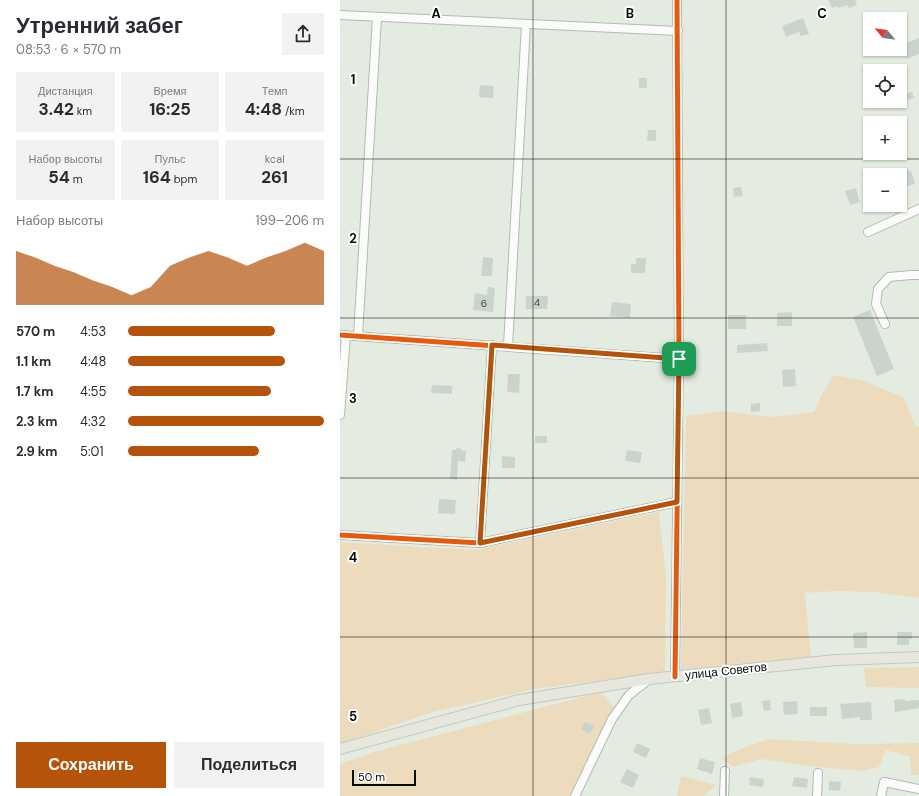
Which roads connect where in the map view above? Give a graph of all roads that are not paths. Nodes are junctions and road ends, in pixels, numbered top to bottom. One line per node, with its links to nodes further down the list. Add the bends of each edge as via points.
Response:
1 (677, 0): 5 (street)
2 (340, 15): 3 (street)
3 (377, 17): 4 (street); 11 (street)
4 (526, 24): 5 (street); 13 (street)
5 (678, 31): 14 (street)
6 (919, 209): 7 (street)
7 (868, 232)
8 (919, 275): 9 (street, via 890,277 878,289 876,304)
9 (886, 324)
10 (343, 335): 11 (street); 15 (street)
11 (358, 336): 12 (street)
12 (492, 345): 13 (street); 18 (street)
13 (508, 346): 14 (street)
14 (679, 359): 16 (street)
15 (340, 415)
16 (677, 502): 18 (street); 20 (street)
17 (340, 535): 18 (street)
18 (480, 543)
19 (919, 658): 20 (main road, улица Советов, via 836,660)
20 (674, 677): 21 (main road, улица Советов)
21 (649, 679): 22 (main road, улица Советов, via 518,700); 26 (street, via 629,695 612,719)
22 (340, 749)
23 (725, 771): 27 (street)
24 (818, 773): 28 (street)
25 (919, 789): 29 (street, via 884,782)
26 (575, 796)
27 (724, 796)
28 (817, 796)
29 (881, 796)

